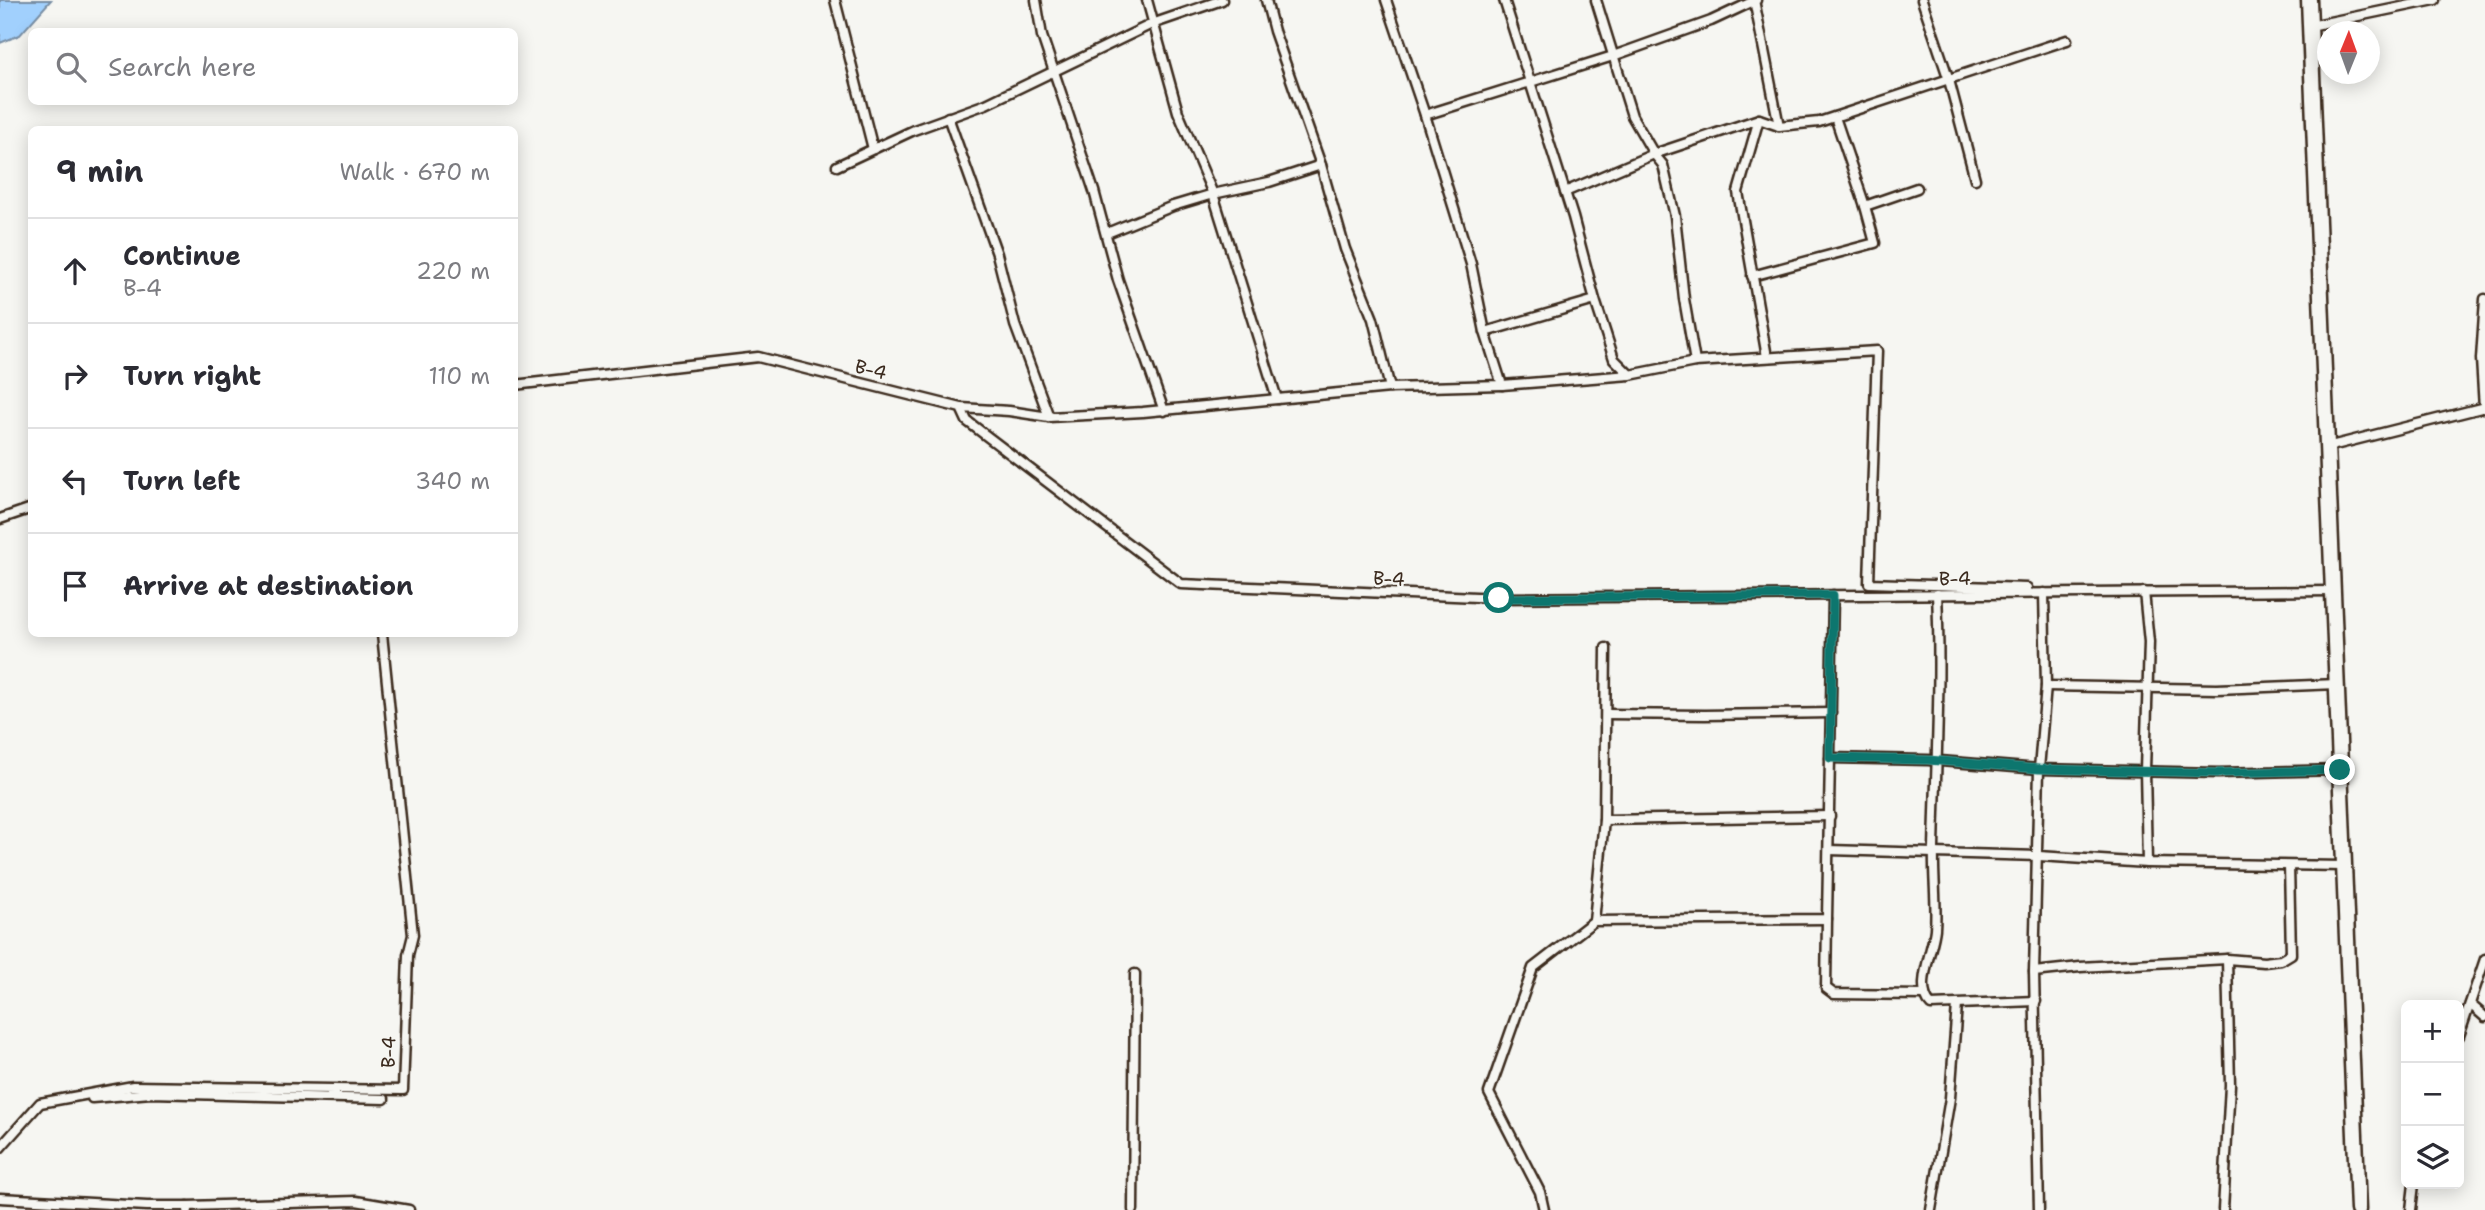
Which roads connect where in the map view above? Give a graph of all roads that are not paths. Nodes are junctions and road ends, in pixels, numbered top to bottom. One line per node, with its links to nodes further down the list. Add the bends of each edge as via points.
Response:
1 (835, 0): 25 (street)
2 (1036, 0): 17 (street)
3 (1147, 0): 13 (street)
4 (1222, 0): 13 (street)
5 (1266, 0): 27 (street)
6 (1386, 0): 20 (street)
7 (1504, 0): 19 (street)
8 (1596, 0): 16 (street)
9 (1755, 0): 16 (street); 24 (street)
10 (1922, 0): 18 (street)
11 (2309, 0): 14 (highway)
12 (2435, 0): 14 (street)
13 (1152, 24): 17 (street); 32 (street, via 1178,112)
14 (2310, 26): 50 (highway)
15 (2067, 40): 18 (street)
16 (1613, 56): 19 (street); 26 (street, via 1632,116)
17 (1054, 72): 21 (street); 34 (street)
18 (1949, 80): 22 (street); 29 (street)
19 (1531, 83): 20 (street); 31 (street)
20 (1425, 115): 38 (street, via 1471,264)
21 (948, 117): 25 (street); 49 (street, via 997,254 1014,325)
22 (1835, 117): 24 (street); 33 (street)
23 (1759, 119): 24 (street); 26 (street); 35 (street, via 1738,191)
24 (1779, 126)
25 (873, 149): 28 (street)
26 (1654, 154): 31 (street); 40 (street, via 1663,165 1675,216)
27 (1321, 165): 32 (street); 44 (street, via 1345,249 1373,319)
28 (837, 166)
29 (1975, 179)
30 (1917, 188): 33 (street)
31 (1565, 192): 37 (street)
32 (1213, 194): 34 (street); 45 (street)
33 (1865, 206): 35 (street, via 1875,243)
34 (1107, 233): 48 (street, via 1118,280)
35 (1752, 276): 39 (street)
36 (2485, 299): 47 (street)
37 (1595, 300): 38 (street); 41 (street, via 1614,359)
38 (1485, 332): 43 (street)
39 (1767, 357): 40 (street); 54 (street, via 1877,351 1869,583)
40 (1695, 362): 41 (street)
41 (1630, 375): 43 (street)
42 (518, 385): 46 (street, B-4, via 758,357)
43 (1502, 385): 44 (street)
44 (1390, 388): 45 (street)
45 (1277, 400): 48 (street)
46 (961, 408): 49 (street); 58 (street, B-4, via 967,421 1181,584 1499,598)
47 (2484, 408): 50 (street)
48 (1164, 411): 49 (street)
49 (1049, 417)
50 (2327, 447): 53 (highway)
51 (28, 509): 52 (street)
52 (0, 519)
53 (2333, 591): 55 (street, B-4); 61 (highway)
54 (2134, 592): 55 (street, B-4); 56 (street, B-4)
55 (2144, 592): 63 (street)
56 (2044, 593): 57 (street, B-4); 62 (street)
57 (1937, 594): 58 (street, B-4); 67 (street)
58 (1833, 595): 64 (street)
59 (382, 637): 92 (street, B-4, via 413,935 408,955 403,1090 133,1086)
60 (1606, 648): 65 (street)
61 (2337, 684): 63 (street); 70 (highway)
62 (2046, 685): 63 (street); 68 (street)
63 (2147, 687): 69 (street)
64 (1831, 713): 65 (street); 66 (street)
65 (1606, 714): 72 (street)
66 (1830, 758): 67 (street); 71 (street)
67 (1937, 761): 68 (street); 74 (street)
68 (2039, 769): 69 (street); 75 (street)
69 (2146, 770): 70 (street); 76 (street)
70 (2340, 770): 78 (highway)
71 (1830, 816): 72 (street); 73 (street)
72 (1604, 820): 80 (street)
73 (1829, 850): 74 (street); 79 (street)
74 (1934, 853): 75 (street); 85 (street, via 1935,930)
75 (2039, 856): 76 (street); 83 (street)
76 (2147, 863): 77 (street)
77 (2289, 866): 78 (street); 81 (street, via 2291,954 2264,962)
78 (2344, 866): 103 (highway)
79 (1827, 919): 80 (street); 85 (street, via 1826,988 1834,994)
80 (1594, 921): 99 (street, via 1533,968 1489,1093)
81 (2227, 959): 83 (street); 102 (street, via 2230,1085)
82 (2485, 959): 87 (street)
83 (2034, 972): 86 (street)
84 (1135, 974): 98 (street)
85 (1925, 995): 88 (street, via 1931,1005)
86 (2036, 1001): 88 (street); 101 (street)
87 (2470, 1004): 89 (street); 90 (street)
88 (1956, 1006): 100 (street, via 1951,1098)
89 (2485, 1017)
90 (2464, 1021)
91 (384, 1099): 92 (street, via 151,1093)
92 (40, 1103): 93 (street)
93 (0, 1149)
94 (2413, 1189): 104 (street)
95 (0, 1198): 96 (street)
96 (188, 1208): 97 (street, via 356,1201)
97 (409, 1210)
98 (1133, 1210)
99 (1544, 1210)
100 (1931, 1210)
101 (2039, 1210)
102 (2223, 1210)
103 (2358, 1210)
104 (2411, 1210)

